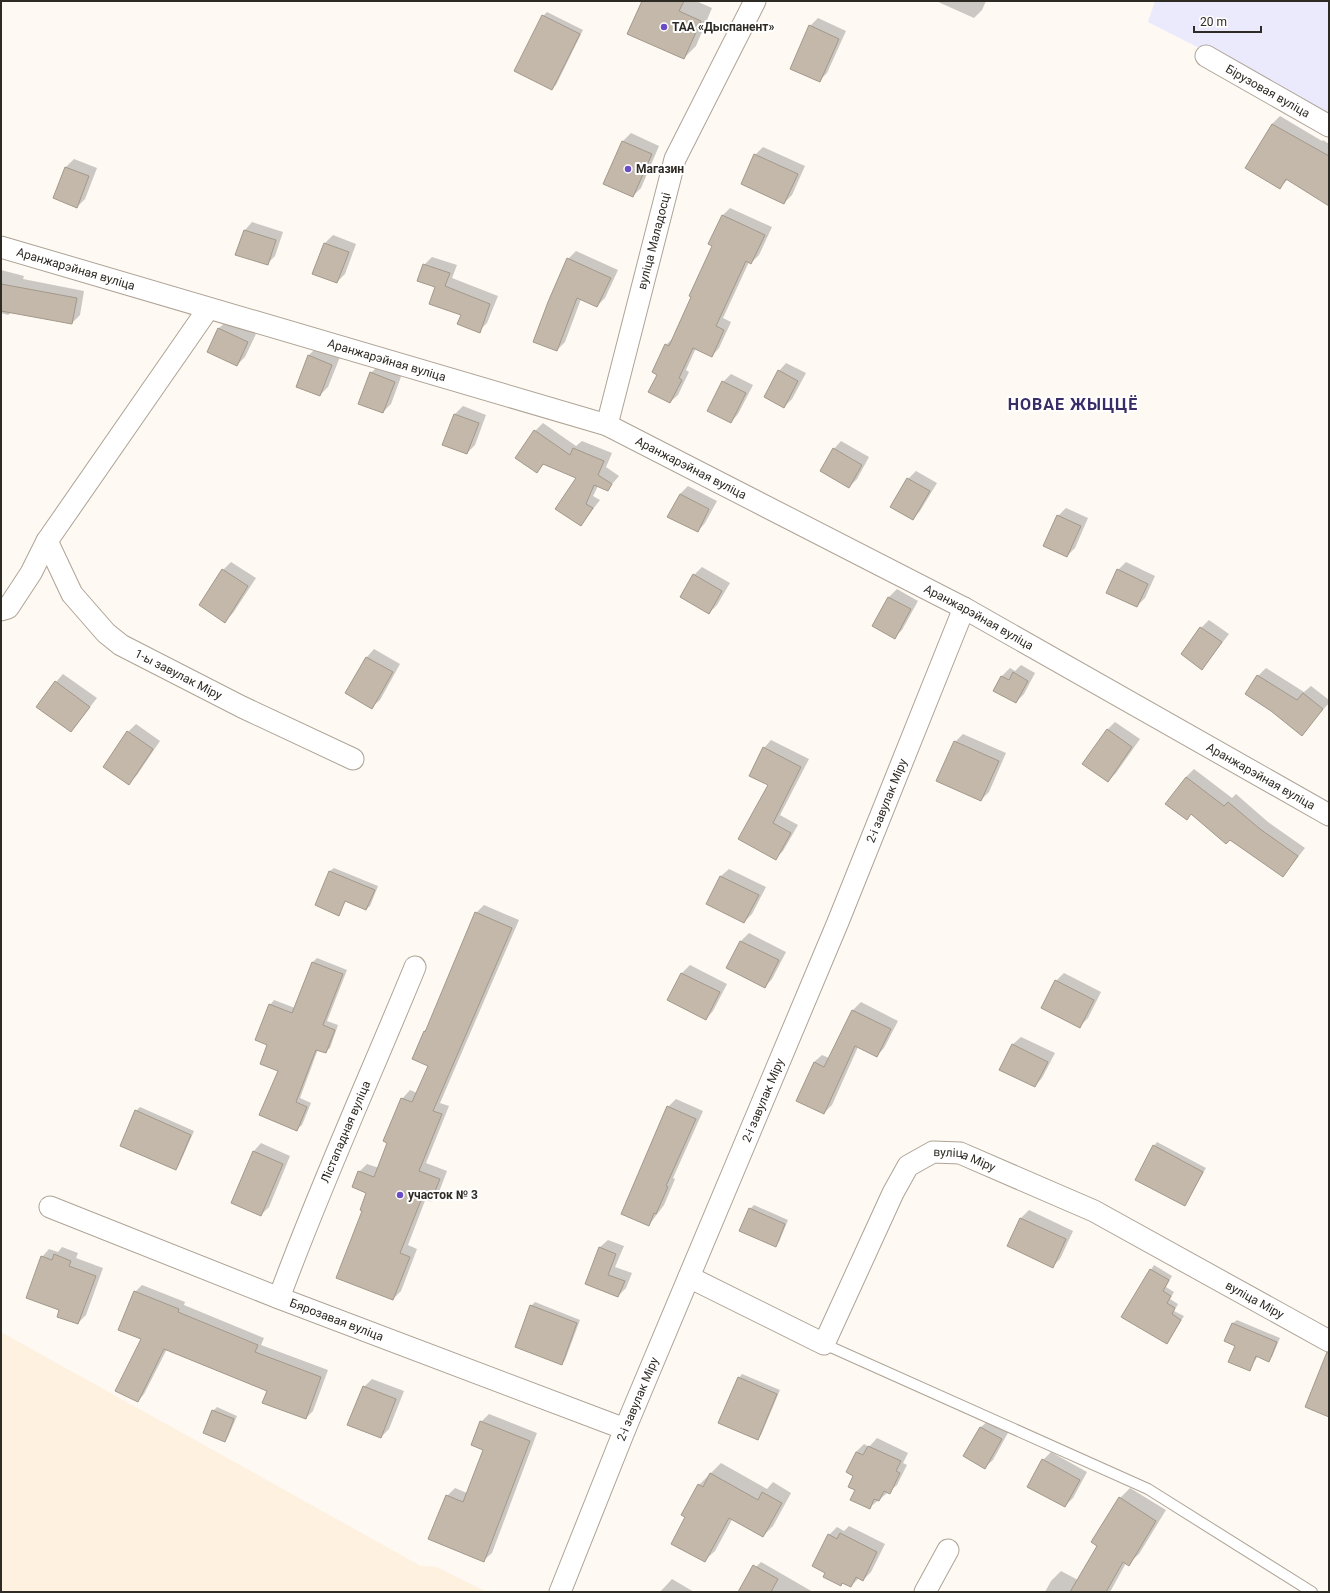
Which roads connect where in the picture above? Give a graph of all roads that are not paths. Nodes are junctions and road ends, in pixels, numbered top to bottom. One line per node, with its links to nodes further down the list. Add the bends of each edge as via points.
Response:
1 (755, 1): 6 (street, вуліца Маладосці, via 675,159)
2 (1206, 56): 3 (street, Бірузовая вуліца)
3 (1329, 126)
4 (1, 247): 5 (street, Аранжарэйная вуліца)
5 (208, 309): 6 (street, Аранжарэйная вуліца); 7 (street)
6 (607, 425): 8 (street, Аранжарэйная вуліца)
7 (46, 541): 9 (street, via 31,573 8,608); 10 (street, 1-ы завулак Міру, via 72,594 106,633 121,645 242,707)
8 (964, 608): 11 (street, Аранжарэйная вуліца); 14 (street, 2-і завулак Міру, via 838,922)
9 (1, 610)
10 (353, 759)
11 (1329, 815)
12 (415, 967): 15 (street, Лістападная вуліца, via 309,1216)
13 (50, 1207): 15 (street, Бярозавая вуліца)
14 (689, 1277): 17 (street); 18 (street, 2-і завулак Міру)
15 (279, 1298): 18 (street, Бярозавая вуліца)
16 (1329, 1341): 17 (street, вуліца Міру, via 1094,1211 960,1153 933,1152 908,1166 904,1173)
17 (824, 1344): 22 (lane, via 1148,1489)
18 (625, 1429): 20 (street, 2-і завулак Міру)
19 (948, 1550): 21 (street)
20 (560, 1592)
21 (925, 1592)
22 (1312, 1592)

